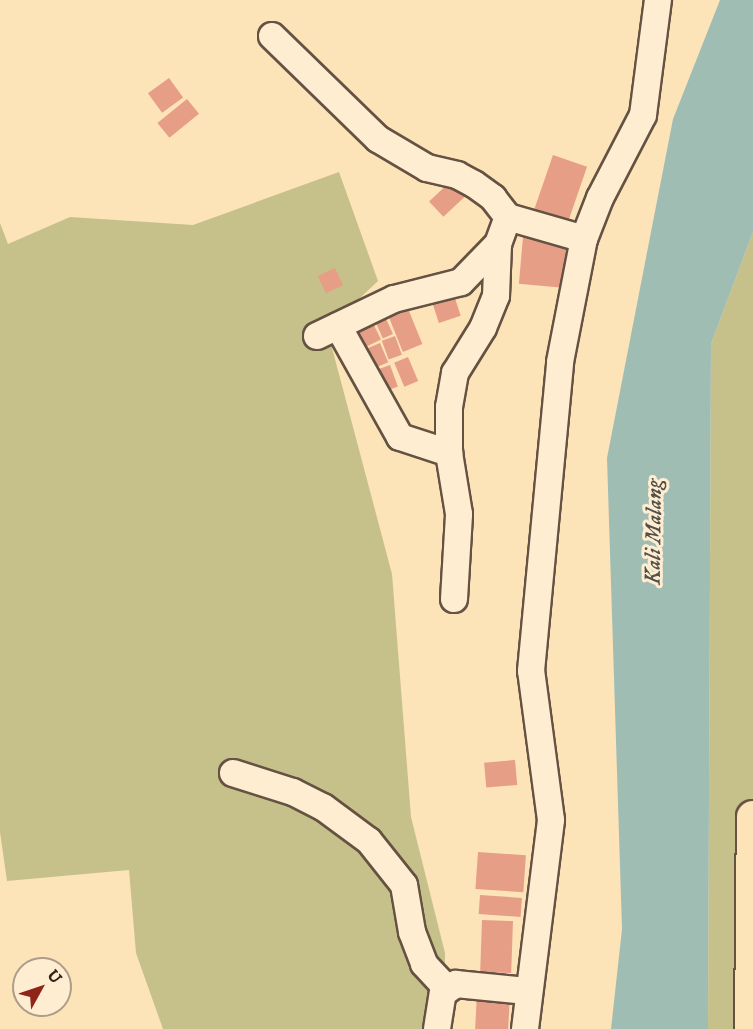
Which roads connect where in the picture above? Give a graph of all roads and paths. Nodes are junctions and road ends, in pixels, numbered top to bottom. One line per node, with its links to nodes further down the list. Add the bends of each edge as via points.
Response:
1 (658, 0): 4 (street, via 643,115 600,198)
2 (272, 36): 3 (street, via 378,139 427,168 457,175 474,184 493,198)
3 (508, 218): 4 (street); 5 (street)
4 (584, 239): 11 (street, via 560,362 531,671 551,820)
5 (498, 244): 6 (street, via 492,306 454,377 449,407); 6 (street, via 461,282 394,299 328,331 400,437)
6 (449, 453): 7 (street, via 459,510)
7 (454, 599)
8 (233, 773): 10 (street, via 293,792 323,807 369,841 404,885 412,932 424,964)
9 (753, 817): 14 (main road)
10 (447, 989): 11 (street, via 467,984); 12 (street)
11 (527, 991): 13 (street)
12 (437, 1029)
13 (525, 1029)
14 (751, 1029)

